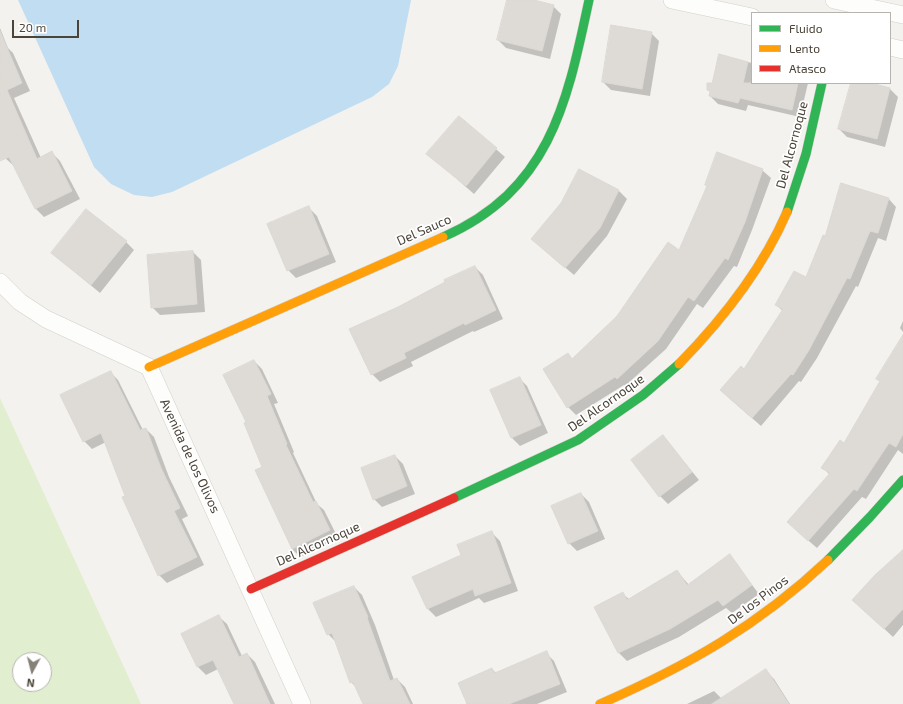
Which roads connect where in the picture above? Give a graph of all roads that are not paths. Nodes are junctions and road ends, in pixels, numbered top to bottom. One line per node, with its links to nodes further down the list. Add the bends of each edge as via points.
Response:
1 (589, 0): 12 (street, Del Sauco, via 567,100 554,134 511,192 478,218 446,236)
2 (672, 0): 7 (street)
3 (838, 4): 4 (street)
4 (885, 12)
5 (891, 13): 6 (street)
6 (903, 15)
7 (751, 17)
8 (891, 47): 9 (street)
9 (903, 50)
10 (822, 84): 14 (street, Del Alcornoque, via 794,194 782,223 740,295 712,330 673,370 582,438)
11 (0, 282): 12 (street, via 20,302 46,319)
12 (149, 367): 14 (street, Avenida de los Olivos)
13 (903, 480): 16 (street, De los Pinos, via 835,555 760,617 720,644)
14 (251, 589): 15 (street, Avenida de los Olivos)
15 (302, 704)
16 (600, 704)

